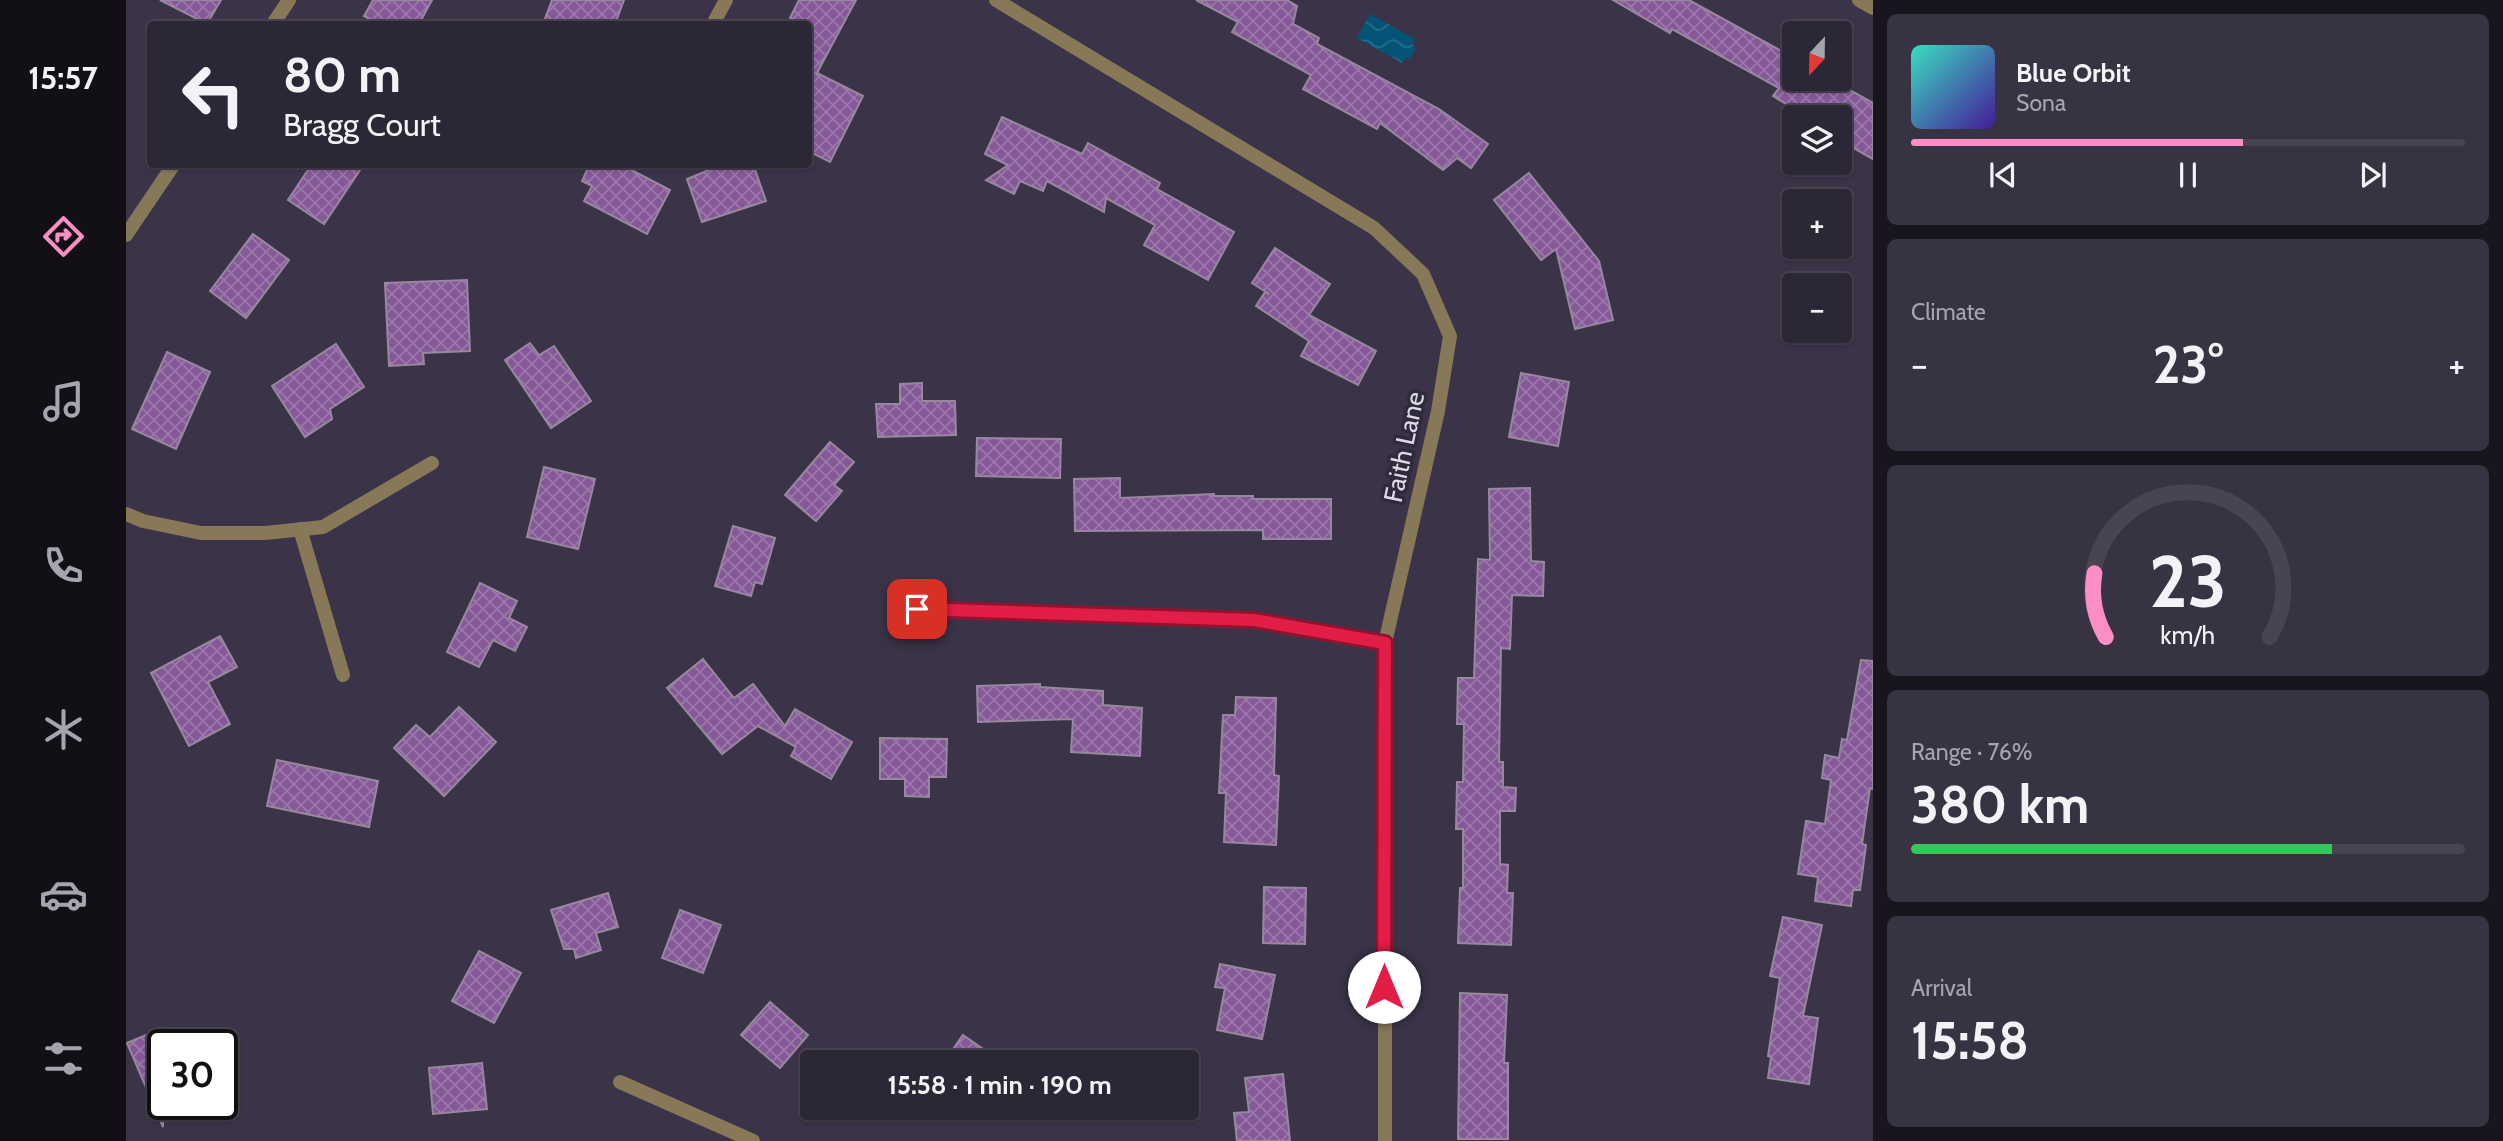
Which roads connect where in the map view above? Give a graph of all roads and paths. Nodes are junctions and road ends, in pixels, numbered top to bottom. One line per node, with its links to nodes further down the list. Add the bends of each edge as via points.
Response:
1 (289, 0): 6 (street)
2 (726, 0): 7 (street)
3 (996, 0): 14 (street, Faith Lane, via 1374,228 1423,274 1450,336 1438,411)
4 (1859, 0): 5 (street)
5 (1873, 8)
6 (275, 21)
7 (715, 21)
8 (171, 168): 9 (street)
9 (126, 235)
10 (432, 463): 12 (street, via 323,527)
11 (126, 514): 12 (street, via 201,534)
12 (300, 529): 15 (street)
13 (917, 609): 14 (street, via 1254,620)
14 (1385, 643): 18 (street, Faith Lane)
15 (343, 675)
16 (620, 1082): 17 (street)
17 (753, 1141)
18 (1385, 1141)

